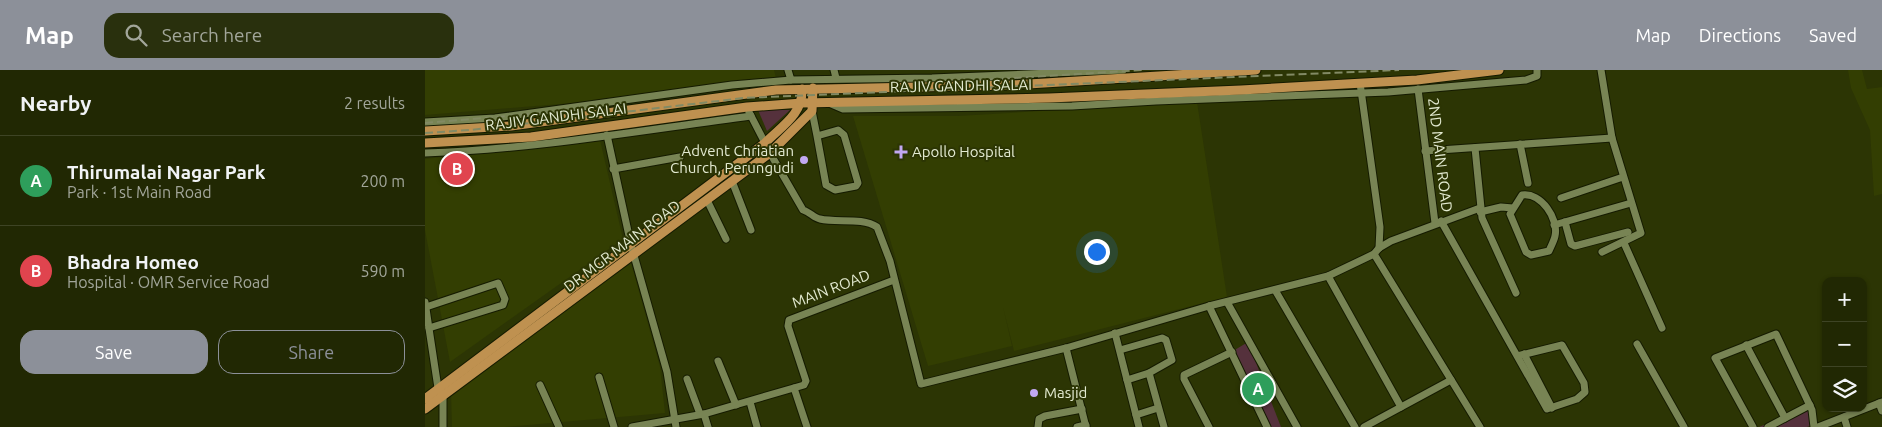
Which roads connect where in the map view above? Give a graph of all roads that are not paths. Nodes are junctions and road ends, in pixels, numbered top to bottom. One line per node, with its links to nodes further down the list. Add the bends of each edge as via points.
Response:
1 (788, 70): 13 (street)
2 (834, 70): 11 (street)
3 (1123, 70): 8 (street)
4 (1256, 70): 9 (main road, RAJIV GANDHI SALAI)
5 (1499, 70): 14 (main road, RAJIV GANDHI SALAI)
6 (1537, 70): 17 (street, via 1537,76 1526,80)
7 (1601, 70): 28 (street)
8 (1092, 71): 12 (street)
9 (1199, 72): 10 (main road, RAJIV GANDHI SALAI)
10 (1157, 77): 12 (main road, RAJIV GANDHI SALAI, via 1012,85); 18 (main road)
11 (836, 78): 12 (street); 13 (street)
12 (931, 78): 15 (main road, RAJIV GANDHI SALAI)
13 (791, 80): 24 (street, via 732,85 495,118)
14 (1360, 83): 18 (main road, RAJIV GANDHI SALAI); 19 (street)
15 (813, 88): 16 (main road, RAJIV GANDHI SALAI); 22 (main road)
16 (802, 89): 20 (main road); 25 (main road, RAJIV GANDHI SALAI, via 647,106 511,126)
17 (1418, 89): 19 (street); 33 (street, 2ND MAIN ROAD)
18 (1157, 94): 21 (main road, RAJIV GANDHI SALAI)
19 (1361, 94): 21 (street, via 1072,106); 54 (street, via 1380,227)
20 (802, 103): 22 (main road, RAJIV GANDHI SALAI); 23 (main road, RAJIV GANDHI SALAI); 30 (main road, DR MGR MAIN ROAD)
21 (957, 104): 22 (main road, RAJIV GANDHI SALAI, via 826,102)
22 (813, 106): 27 (street); 35 (main road, DR MGR MAIN ROAD)
23 (749, 111): 26 (street); 29 (main road, RAJIV GANDHI SALAI, via 531,137); 30 (street)
24 (425, 122)
25 (425, 131)
26 (607, 135): 34 (street, via 511,148); 37 (street)
27 (817, 136): 27 (street, via 827,185 835,190 856,186 858,183 844,135 838,130)
28 (1612, 138): 31 (street); 38 (street)
29 (425, 143)
30 (765, 143): 53 (main road, DR MGR MAIN ROAD)
31 (1520, 144): 32 (street); 40 (street)
32 (1475, 148): 33 (street); 45 (street)
33 (1425, 151): 46 (street, 2ND MAIN ROAD)
34 (425, 153)
35 (769, 153): 39 (main road, DR MGR MAIN ROAD); 57 (street, via 803,210 817,219 866,223 877,227)
36 (680, 157): 37 (street)
37 (613, 169): 53 (street)
38 (1623, 177): 41 (street); 43 (street)
39 (732, 181): 42 (main road, DR MGR MAIN ROAD); 49 (street)
40 (1528, 184)
41 (1561, 198)
42 (707, 200): 51 (street); 53 (main road, DR MGR MAIN ROAD)
43 (1631, 203): 47 (street); 52 (street, via 1641,233)
44 (1513, 208): 45 (street); 48 (street, via 1525,194 1546,204); 48 (street, via 1510,214 1526,252 1531,256 1549,251 1555,236)
45 (1480, 210): 46 (street); 59 (street)
46 (1438, 222): 54 (street, 2ND MAIN ROAD); 71 (street)
47 (1565, 222): 48 (street); 50 (street, via 1571,244 1575,246)
48 (1554, 225)
49 (751, 230)
50 (1628, 232)
51 (727, 239)
52 (1624, 243): 55 (street); 64 (street)
53 (632, 249): 80 (main road, DR MGR MAIN ROAD, via 560,311); 95 (street, via 667,372)
54 (1377, 251): 56 (street, 2ND MAIN ROAD); 77 (street)
55 (1602, 252)
56 (1328, 276): 58 (street, 2ND MAIN ROAD); 86 (street)
57 (894, 280): 68 (street, 2ND MAIN ROAD, via 921,384); 79 (street, MAIN ROAD, via 789,320 788,326 806,381)
58 (1275, 290): 60 (street, 2ND MAIN ROAD); 111 (street)
59 (1517, 293)
60 (1227, 302): 61 (street, 2ND MAIN ROAD); 110 (street)
61 (1209, 306): 65 (street, 2ND MAIN ROAD); 70 (street)
62 (426, 308): 63 (street); 63 (street, via 498,284 505,300 503,306)
63 (429, 328): 80 (street)
64 (1662, 328)
65 (1115, 333): 68 (street, 2ND MAIN ROAD); 69 (street)
66 (1637, 344): 114 (street)
67 (1746, 345): 85 (street, via 1776,334); 94 (street); 115 (street, via 1716,360)
68 (1066, 348): 89 (street)
69 (1120, 350): 73 (street, via 1162,338 1166,340 1172,360); 76 (street)
70 (1232, 352): 108 (street, via 1183,377); 109 (street)
71 (1521, 355): 71 (street, via 1550,408 1577,399 1585,392 1584,382 1562,345)
72 (718, 362): 84 (street)
73 (1149, 373): 76 (street); 87 (street)
74 (599, 377): 99 (street)
75 (687, 380): 91 (street)
76 (1127, 380): 92 (street)
77 (1451, 380): 86 (street); 113 (street)
78 (540, 385): 98 (street)
79 (798, 387): 82 (street); 103 (street)
80 (441, 392): 81 (main road, DR MGR MAIN ROAD); 88 (main road, DR MGR MAIN ROAD); 97 (street)
81 (425, 399)
82 (749, 402): 84 (street); 102 (street)
83 (1881, 402): 90 (street); 93 (street)
84 (736, 405): 91 (street)
85 (1810, 405): 94 (street); 117 (street)
86 (1401, 407): 112 (street)
87 (1159, 408): 92 (street); 107 (street)
88 (425, 409)
89 (1082, 409): 96 (street); 104 (street, via 1045,416 1039,419)
90 (1882, 411)
91 (702, 414): 95 (street); 101 (street)
92 (1136, 415): 106 (street)
93 (1843, 417): 118 (street); 119 (street)
94 (1785, 418): 116 (street)
95 (676, 423): 100 (street)
96 (1086, 426): 105 (street)
97 (443, 427)
98 (559, 427)
99 (614, 427)
100 (632, 427)
101 (708, 427)
102 (757, 427)
103 (807, 427)
104 (1038, 427)
105 (1077, 427)
106 (1139, 427)
107 (1164, 427)
108 (1209, 427)
109 (1267, 427)
110 (1297, 427)
111 (1355, 427)
112 (1365, 427)
113 (1480, 427)
114 (1684, 427)
115 (1753, 427)
116 (1768, 427)
117 (1814, 427)
118 (1818, 427)
119 (1847, 427)

